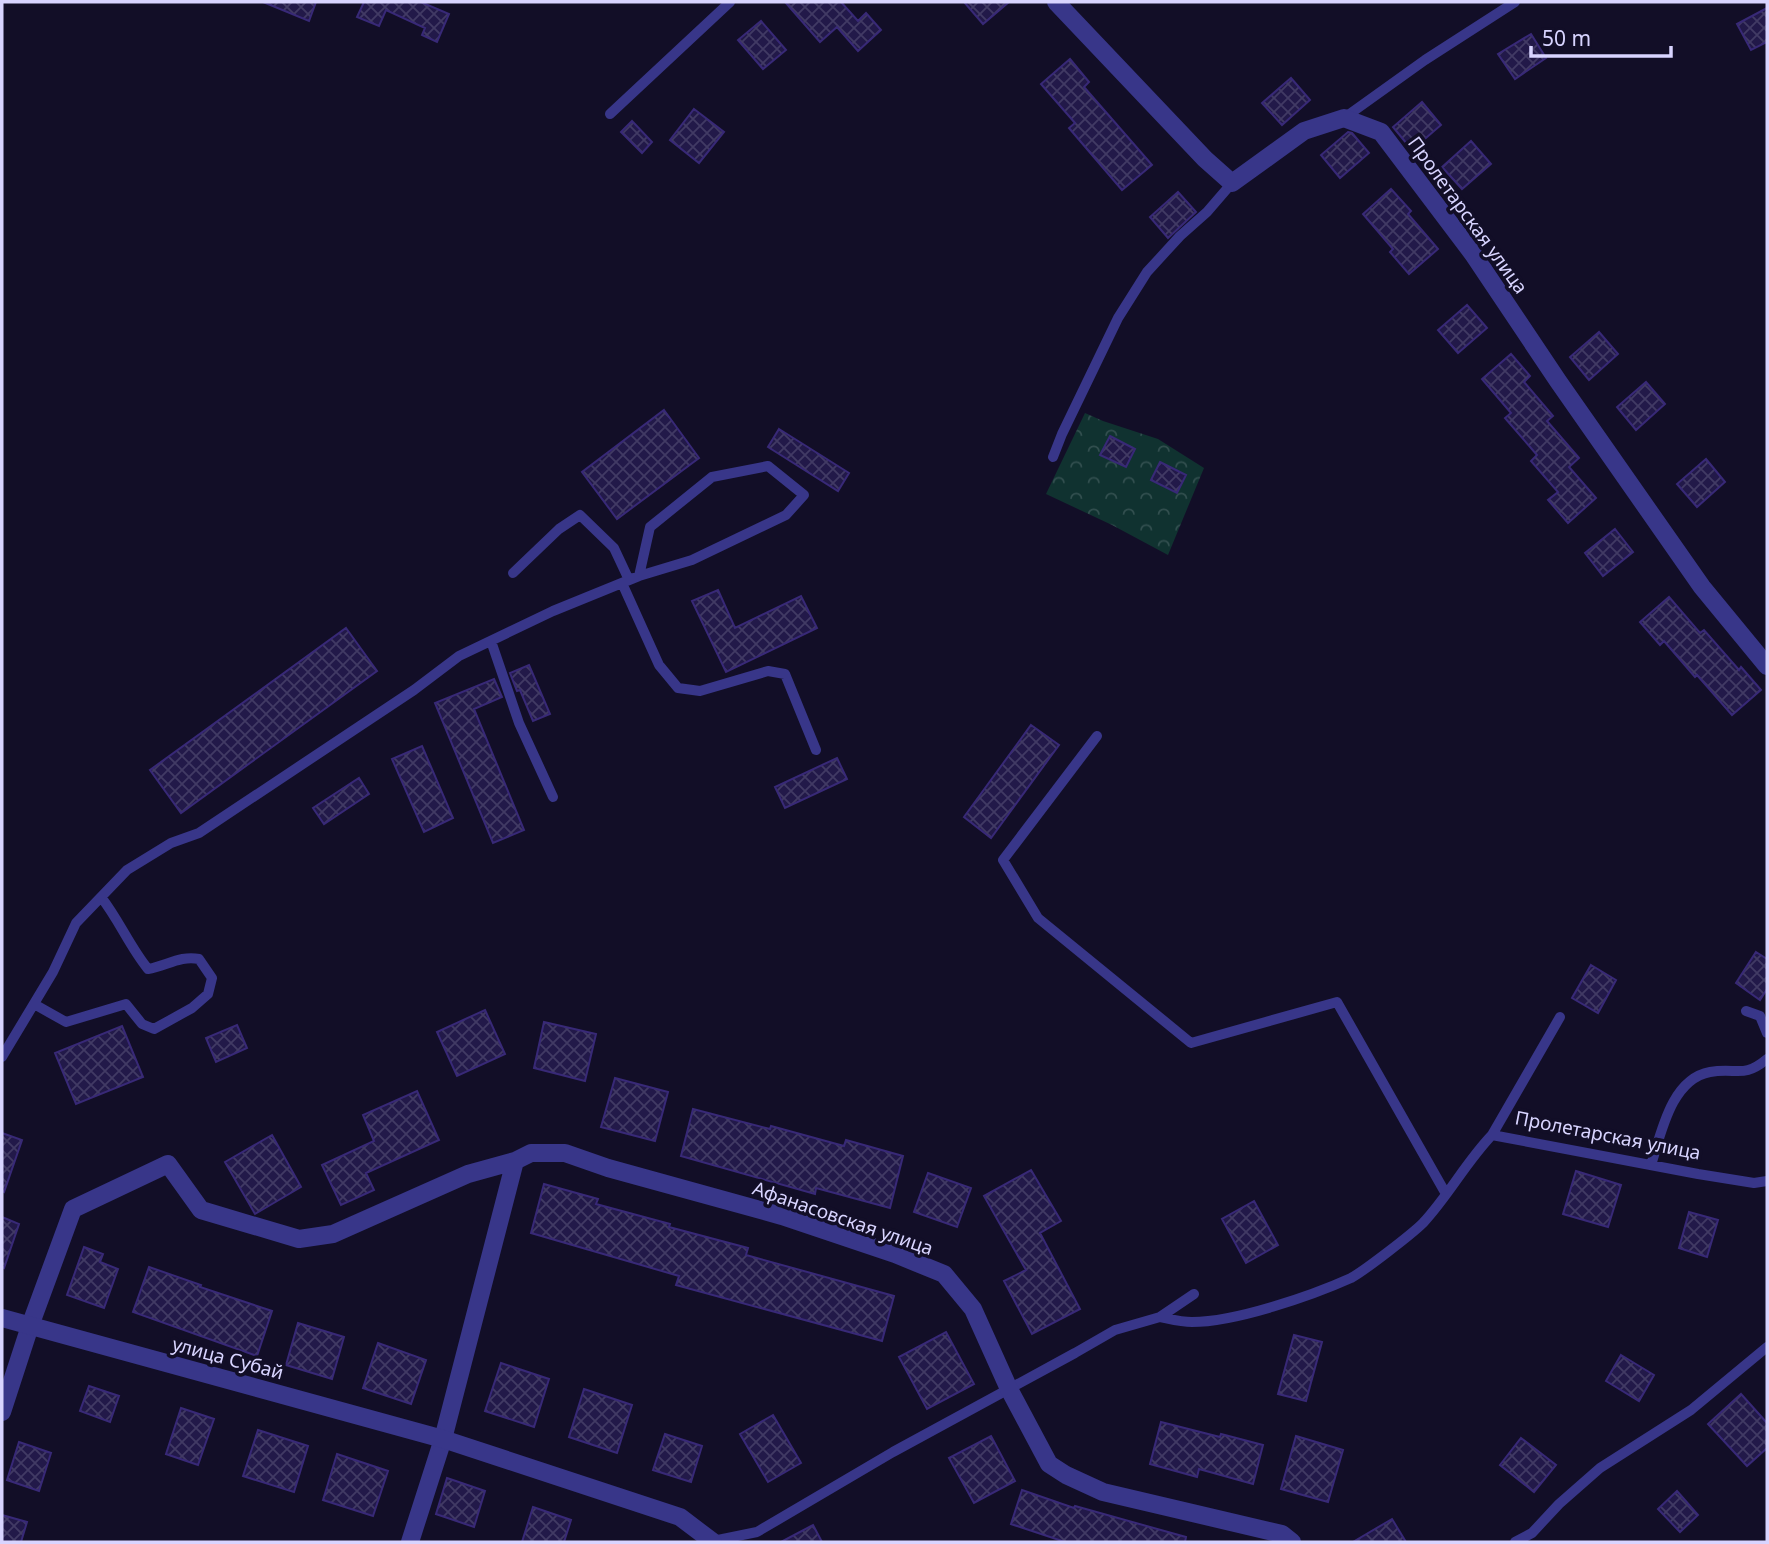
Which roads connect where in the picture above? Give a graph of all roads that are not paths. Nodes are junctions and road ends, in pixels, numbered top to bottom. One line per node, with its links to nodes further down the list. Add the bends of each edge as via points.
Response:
1 (730, 2): 4 (lane)
2 (1056, 2): 6 (street)
3 (1515, 2): 5 (lane)
4 (610, 114)
5 (1344, 118): 6 (street, via 1304,131); 11 (street, Пролетарская улица, via 1381,132 1473,254 1702,587)
6 (1232, 183): 7 (lane, via 1147,272 1118,318)
7 (1054, 457)
8 (513, 573): 9 (lane, via 580,515 614,548)
9 (630, 579): 9 (lane, via 692,560 786,515 804,495 768,466 712,477 650,527); 10 (lane); 13 (lane, via 659,665 678,688 700,691 768,671 785,674)
10 (491, 641): 14 (lane, via 519,723); 15 (lane, via 459,656 414,691 199,833 171,842 127,870)
11 (1767, 666)
12 (1097, 736): 26 (lane, via 1003,860 1038,918 1191,1043 1338,1002)
13 (816, 750)
14 (553, 797)
15 (101, 897): 16 (lane, via 76,923); 16 (lane, via 148,969 179,959 199,959 212,978 208,994 154,1029 142,1024 126,1004 66,1021)
16 (34, 1004): 20 (lane)
17 (1746, 1010): 19 (lane, via 1759,1016)
18 (1560, 1017): 22 (lane, Пролетарская улица)
19 (1767, 1033)
20 (2, 1057)
21 (1767, 1059): 24 (lane, via 1753,1071 1708,1072 1685,1087 1669,1110)
22 (1492, 1135): 24 (lane, Пролетарская улица); 26 (lane)
23 (515, 1161): 30 (street, Афанасовская улица, via 468,1174 333,1234 299,1239 201,1210 168,1164 73,1209); 32 (street, Афанасовская улица, via 531,1153 565,1153 782,1216 944,1274 973,1309); 34 (street)
24 (1651, 1165): 25 (lane, Пролетарская улица, via 1754,1183)
25 (1767, 1181)
26 (1446, 1194): 28 (lane, via 1422,1225 1353,1277 1230,1318 1191,1322)
27 (1194, 1293): 28 (lane)
28 (1160, 1317): 32 (lane, via 1115,1329)
29 (2, 1318): 30 (street, улица Субай)
30 (30, 1326): 33 (street); 34 (street, улица Субай)
31 (1767, 1347): 38 (lane, via 1691,1410 1600,1468 1532,1534)
32 (1009, 1389): 36 (lane, via 757,1532); 37 (street, Афанасовская улица, via 1049,1464 1066,1475 1103,1492 1282,1534)
33 (2, 1412)
34 (443, 1439): 35 (street); 36 (street, улица Субай, via 680,1517)
35 (410, 1542)
36 (713, 1542)
37 (1292, 1542)
38 (1515, 1542)

